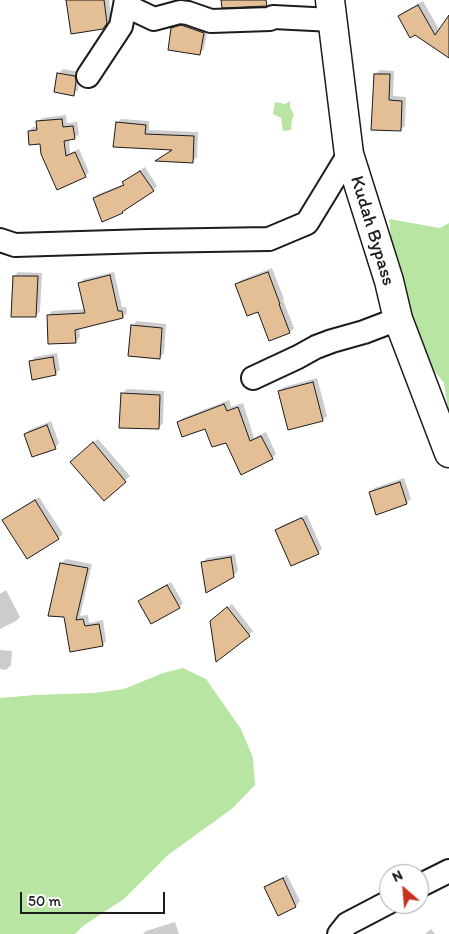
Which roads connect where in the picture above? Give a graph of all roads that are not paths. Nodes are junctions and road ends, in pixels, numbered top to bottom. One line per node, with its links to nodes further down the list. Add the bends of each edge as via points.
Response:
1 (125, 5): 2 (street, via 154,19 180,12 211,21 270,19); 3 (street, via 121,26)
2 (332, 10): 4 (street, Kudah Bypass)
3 (88, 76)
4 (349, 154): 5 (street, via 307,223 269,239 15,245); 6 (street, Kudah Bypass)
5 (0, 240)
6 (398, 319): 7 (street, via 316,347); 8 (street, Kudah Bypass)
7 (253, 378)
8 (449, 453)
9 (449, 871): 10 (street)
10 (429, 881)
11 (379, 907): 12 (street, via 347,924)
12 (339, 934)

